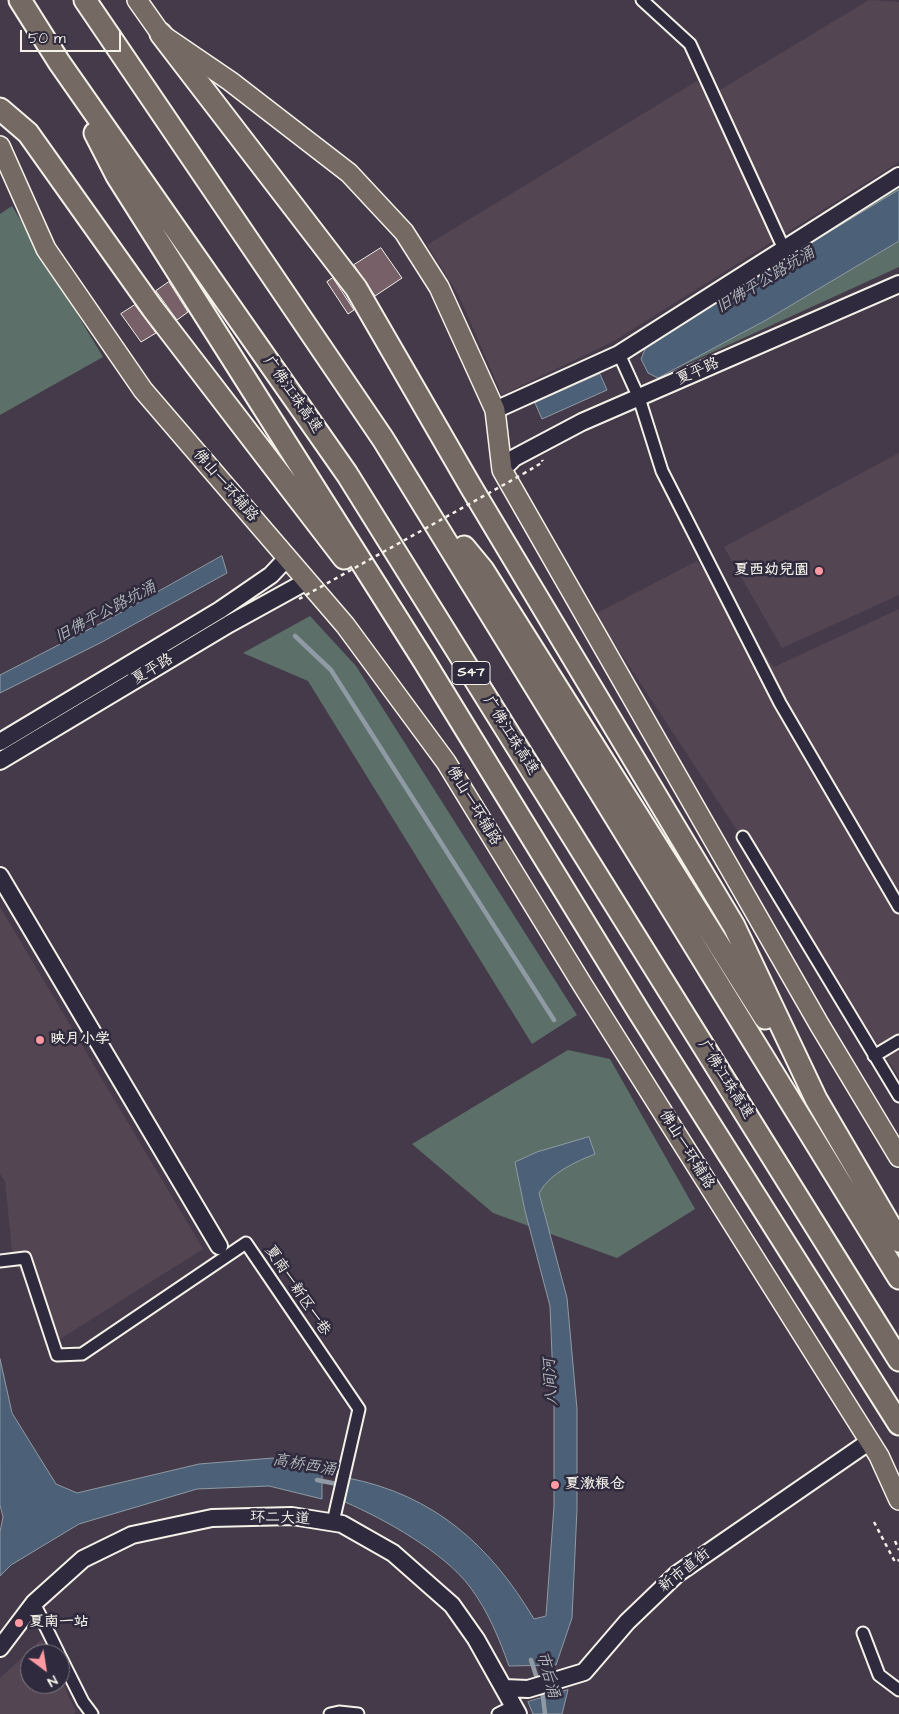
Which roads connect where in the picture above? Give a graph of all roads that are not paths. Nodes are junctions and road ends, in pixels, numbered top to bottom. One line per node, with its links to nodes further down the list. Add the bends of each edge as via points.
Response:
1 (20, 0): 6 (highway, 广佛江珠高速 / S47)
2 (85, 0): 16 (highway)
3 (137, 0): 5 (main road)
4 (642, 0): 10 (street, via 690,44)
5 (161, 34): 14 (main road, via 230,81 349,173 404,232 440,287); 28 (highway, via 356,288 734,926)
6 (59, 62): 19 (highway, via 117,176); 34 (highway, 广佛江珠高速 / S47, via 347,474)
7 (0, 109): 19 (highway, via 28,134 153,309)
8 (0, 146): 17 (main road, 佛山一环辅路, via 46,249 143,390)
9 (899, 176): 10 (main road)
10 (784, 249): 12 (main road)
11 (899, 284): 13 (main road, 夏平路)
12 (619, 354): 13 (street); 14 (main road)
13 (639, 398): 15 (main road, 夏平路, via 582,422 514,458); 24 (street, via 662,471 780,703)
14 (495, 410): 15 (main road)
15 (502, 470): 29 (main road, via 814,1016)
16 (413, 486): 28 (highway, via 483,570); 33 (highway)
17 (288, 558): 18 (main road, 佛山一环辅路); 20 (main road, 夏平路, via 220,610)
18 (306, 581): 21 (main road, 夏平路); 36 (main road, 佛山一环辅路, via 344,625 446,762)
19 (424, 661): 35 (highway, via 639,1012)
20 (0, 742)
21 (0, 761)
22 (742, 837): 26 (street)
23 (0, 876): 31 (main road)
24 (899, 907)
25 (899, 1041): 26 (street)
26 (874, 1056): 27 (street)
27 (899, 1096)
28 (816, 1099): 30 (highway)
29 (899, 1157)
30 (899, 1242)
31 (219, 1246)
32 (0, 1261): 38 (street, 夏南一新区一巷, via 25,1258 57,1355 82,1354 246,1243 359,1409)
33 (899, 1278)
34 (899, 1360)
35 (899, 1424)
36 (870, 1441): 37 (main road, 佛山一环辅路); 44 (main road, 新市直街, via 677,1574 627,1622 584,1672 534,1686)
37 (899, 1500)
38 (333, 1522): 39 (main road, 环二大道, via 292,1516 212,1518 132,1535 83,1559); 44 (main road, 环二大道, via 393,1553 452,1605)
39 (34, 1603): 41 (street); 42 (main road, 环二大道)
40 (863, 1633): 45 (street, via 879,1675)
41 (54, 1644)
42 (0, 1648)
43 (70, 1675): 47 (street)
44 (504, 1688): 46 (main road, 环二大道)
45 (899, 1690)
46 (516, 1710): 50 (street)
47 (92, 1714)
48 (330, 1714): 49 (street)
49 (358, 1714)
50 (498, 1714)

